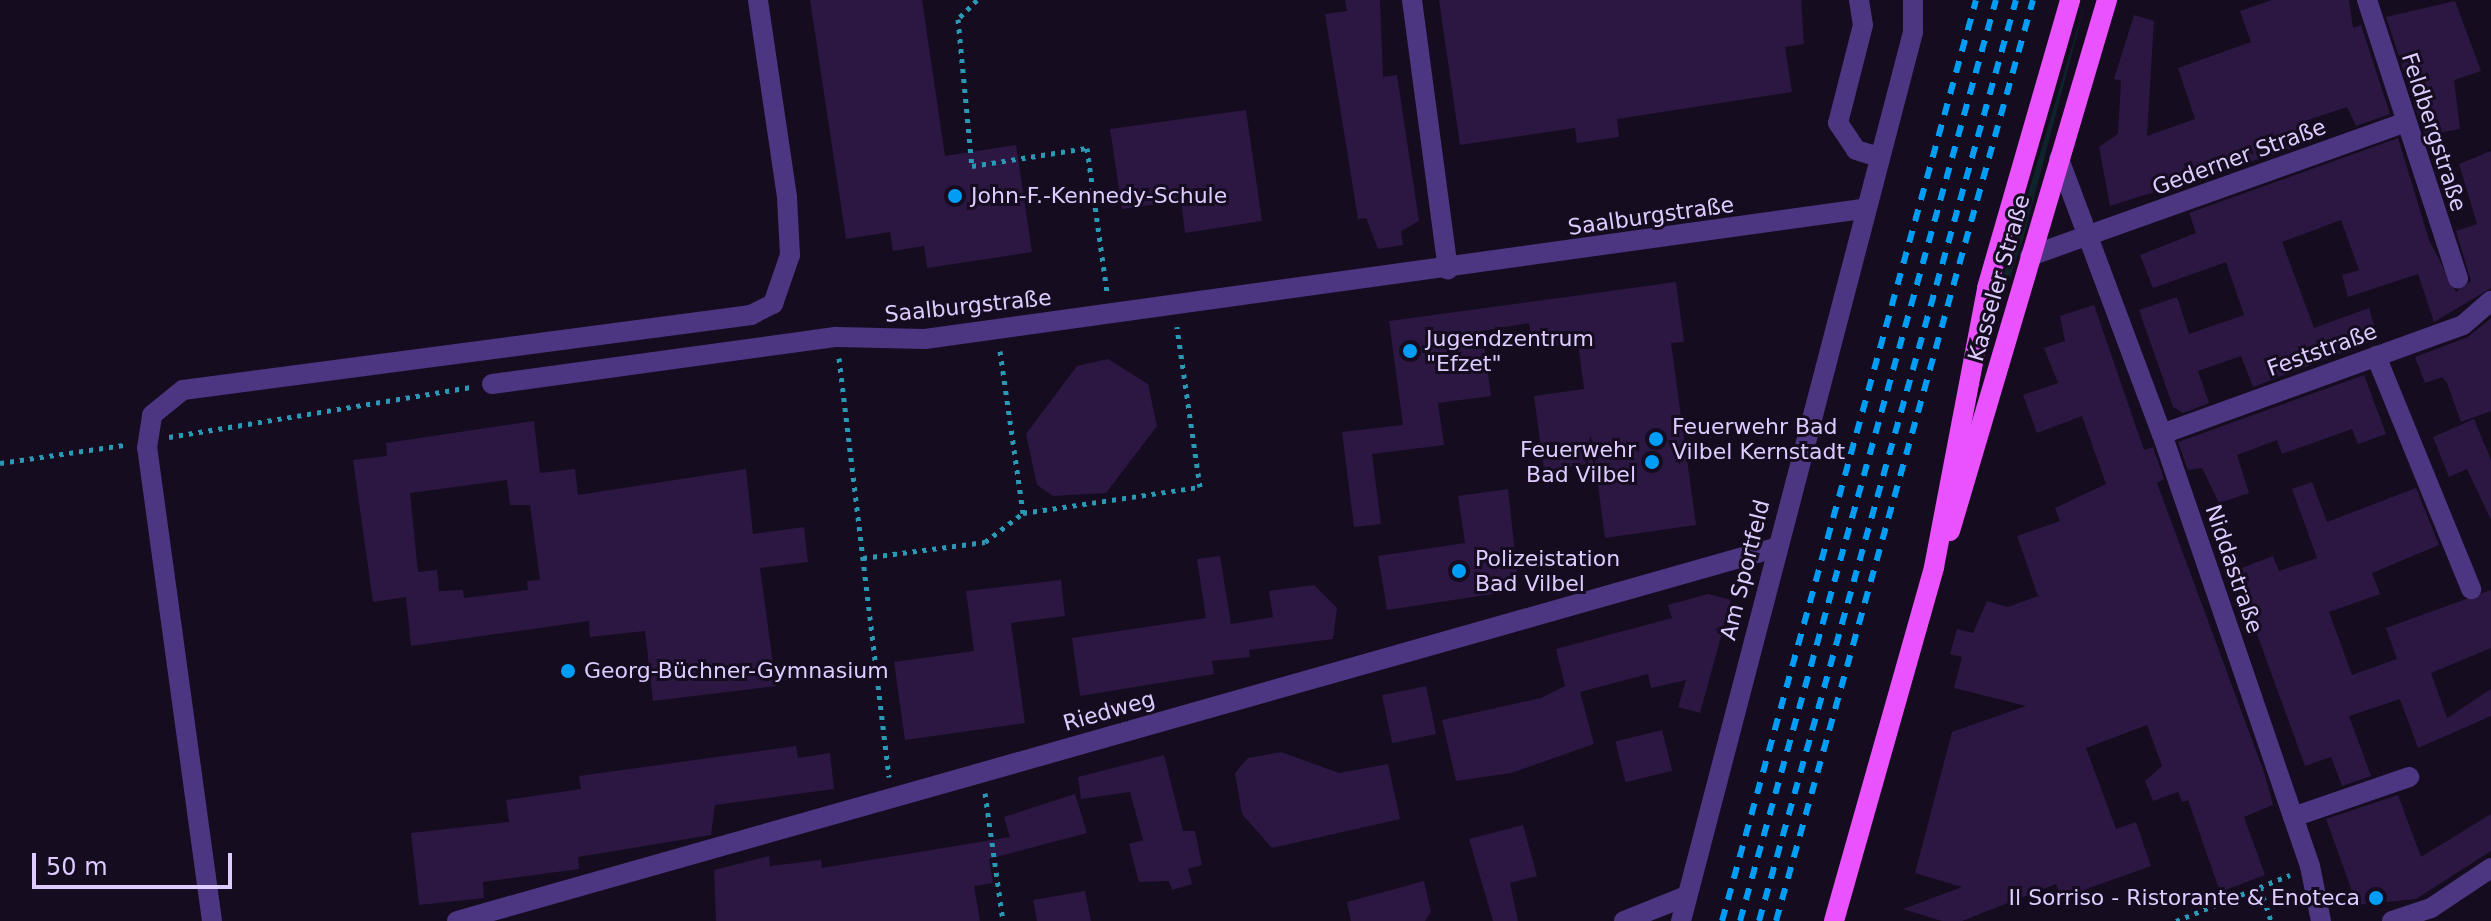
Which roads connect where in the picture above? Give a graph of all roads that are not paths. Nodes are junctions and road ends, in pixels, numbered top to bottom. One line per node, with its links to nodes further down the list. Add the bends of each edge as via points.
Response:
1 (758, 0): 27 (street, via 788,211 790,255 773,304 751,315 183,390 152,415 148,441)
2 (1412, 0): 14 (street)
3 (1859, 0): 9 (street, via 1863,25 1838,123 1856,150)
4 (1913, 0): 9 (street, Am Sportfeld, via 1913,32)
5 (2070, 0): 21 (main road, Kasseler Straße, via 1987,288)
6 (2107, 0): 10 (main road, Kasseler Straße)
7 (2367, 0): 8 (street, Feldbergstraße)
8 (2406, 122): 12 (street, Gederner Straße); 15 (street, Feldbergstraße)
9 (1876, 156): 11 (street, Am Sportfeld)
10 (2059, 159): 12 (street, Niddastraße); 13 (main road, Kasseler Straße)
11 (1862, 209): 14 (street, Saalburgstraße); 20 (street, Am Sportfeld)
12 (2088, 237): 13 (street); 19 (street, Niddastraße)
13 (2030, 256): 21 (main road, Kasseler Straße)
14 (1448, 270): 18 (street, Saalburgstraße, via 925,339 837,337)
15 (2458, 279)
16 (2491, 301): 17 (street, Feststraße, via 2463,325)
17 (2376, 356): 19 (street, Feststraße); 22 (street)
18 (492, 384)
19 (2162, 434): 24 (street, Niddastraße)
20 (1775, 548): 26 (street, Am Sportfeld); 28 (street, Riedweg)
21 (1934, 567): 31 (main road, Kasseler Straße)
22 (2471, 589)
23 (2409, 777): 24 (street)
24 (2293, 817): 32 (street, Niddastraße, via 2310,866)
25 (2491, 868): 34 (street, via 2431,908)
26 (1684, 897): 29 (street); 30 (street, Am Sportfeld)
27 (212, 921)
28 (457, 921)
29 (1624, 921)
30 (1681, 921)
31 (1834, 921)
32 (2319, 921): 33 (street)
33 (2327, 921)
34 (2392, 921)

